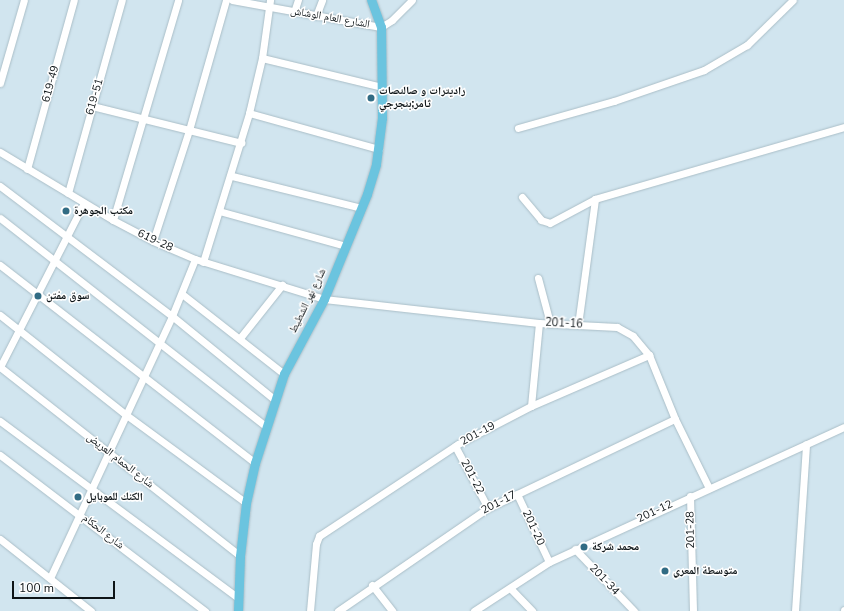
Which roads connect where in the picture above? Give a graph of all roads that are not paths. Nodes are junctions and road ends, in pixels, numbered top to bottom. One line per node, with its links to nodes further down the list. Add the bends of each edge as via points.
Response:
1 (24, 0): 17 (street)
2 (74, 0): 28 (street, 619-49)
3 (122, 0): 19 (street, 619-51)
4 (178, 0): 21 (street)
5 (226, 0): 24 (street)
6 (232, 0): 12 (street, الشارع العام الوشاش)
7 (298, 0): 13 (street)
8 (322, 0): 14 (street)
9 (371, 0): 15 (main road, شارع نهر الشطيط)
10 (412, 0): 15 (street)
11 (793, 0): 23 (street, via 747,46 704,70 614,101)
12 (268, 2): 13 (street, الشارع العام الوشاش); 16 (street)
13 (294, 12): 14 (street, الشارع العام الوشاش)
14 (316, 16): 15 (street, الشارع العام الوشاش)
15 (381, 28): 18 (main road, شارع نهر الشطيط)
16 (262, 58): 18 (street); 20 (street)
17 (0, 83)
18 (382, 87): 26 (main road, شارع نهر الشطيط)
19 (92, 106): 21 (street); 31 (street, 619-51)
20 (249, 113): 25 (street); 26 (street)
21 (144, 119): 24 (street); 38 (street)
22 (844, 127): 33 (street)
23 (518, 128)
24 (189, 130): 25 (street); 40 (street)
25 (241, 143): 29 (street)
26 (379, 149): 35 (main road, شارع نهر الشطيط)
27 (0, 152): 28 (street, 619-28)
28 (27, 169): 31 (street, 619-28)
29 (232, 176): 35 (street); 36 (street)
30 (0, 186): 39 (street)
31 (68, 193): 34 (street, 619-28)
32 (522, 197): 33 (street, via 541,220 550,223)
33 (595, 199): 55 (street)
34 (84, 203): 38 (street, 619-28); 39 (street)
35 (361, 208): 41 (main road, شارع نهر الشطيط)
36 (219, 211): 41 (street); 44 (street)
37 (0, 218): 43 (street)
38 (113, 220): 40 (street, 619-28)
39 (66, 238): 43 (street); 52 (street)
40 (153, 241): 42 (street, 619-28)
41 (346, 246): 50 (main road, شارع نهر الشطيط)
42 (195, 259): 44 (street, 619-28); 49 (street)
43 (55, 262): 48 (street); 58 (street)
44 (204, 262): 47 (street, 619-28)
45 (0, 265): 48 (street)
46 (538, 278): 54 (street)
47 (282, 285): 50 (street, 619-28); 57 (street)
48 (39, 294): 56 (street); 62 (street)
49 (182, 294): 52 (street); 57 (street)
50 (324, 298): 53 (street, 201-16); 61 (main road, شارع نهر الشطيط)
51 (0, 315): 56 (street)
52 (172, 316): 58 (street); 63 (street)
53 (539, 323): 54 (street, 201-16); 64 (street)
54 (550, 323): 55 (street, 201-16)
55 (578, 325): 59 (street, 201-16, via 617,327 633,336)
56 (20, 331): 60 (street); 65 (street)
57 (240, 338): 61 (street)
58 (159, 345): 62 (street); 69 (street)
59 (649, 355): 64 (street, 201-19); 66 (street, 201-16)
60 (0, 367): 72 (street, شارع الحمام العريض)
61 (284, 374): 63 (main road, شارع نهر الشطيط)
62 (143, 378): 65 (street); 74 (street)
63 (275, 400): 69 (main road, شارع نهر الشطيط)
64 (531, 406): 71 (street, 201-19)
65 (125, 414): 72 (street); 79 (street)
66 (675, 419): 76 (street, 201-16); 77 (street, 201-17)
67 (0, 421): 75 (street)
68 (844, 427): 70 (street, 201-12)
69 (267, 428): 74 (main road, شارع نهر الشطيط)
70 (806, 444): 76 (street, 201-12); 100 (street)
71 (455, 446): 80 (street, 201-22); 93 (street, 201-19, via 319,536 316,544)
72 (107, 452): 75 (street); 84 (street, شارع الحمام العريض)
73 (0, 455): 81 (street, شارع الحكام)
74 (255, 463): 79 (main road, شارع نهر الشطيط)
75 (91, 488): 81 (street); 89 (street)
76 (709, 488): 78 (street, 201-12)
77 (517, 494): 80 (street, 201-17); 85 (street, 201-20)
78 (690, 496): 83 (street, 201-12); 99 (street, 201-28)
79 (246, 503): 84 (main road, شارع نهر الشطيط)
80 (488, 508): 87 (street, 201-17)
81 (80, 514): 86 (street); 91 (street, شارع الحكام)
82 (0, 539): 86 (street)
83 (575, 550): 85 (street, 201-12); 98 (street, 201-34)
84 (240, 556): 89 (main road, شارع نهر الشطيط)
85 (549, 562): 88 (street, 201-12)
86 (50, 578): 90 (street)
87 (372, 585): 94 (street, 201-17); 95 (street)
88 (510, 588): 96 (street, 201-12); 97 (street)
89 (238, 598): 92 (main road, شارع نهر الشطيط)
90 (91, 611)
91 (205, 611)
92 (238, 611)
93 (310, 611)
94 (338, 611)
95 (392, 611)
96 (474, 611)
97 (532, 611)
98 (634, 611)
99 (693, 611)
100 (795, 611)

